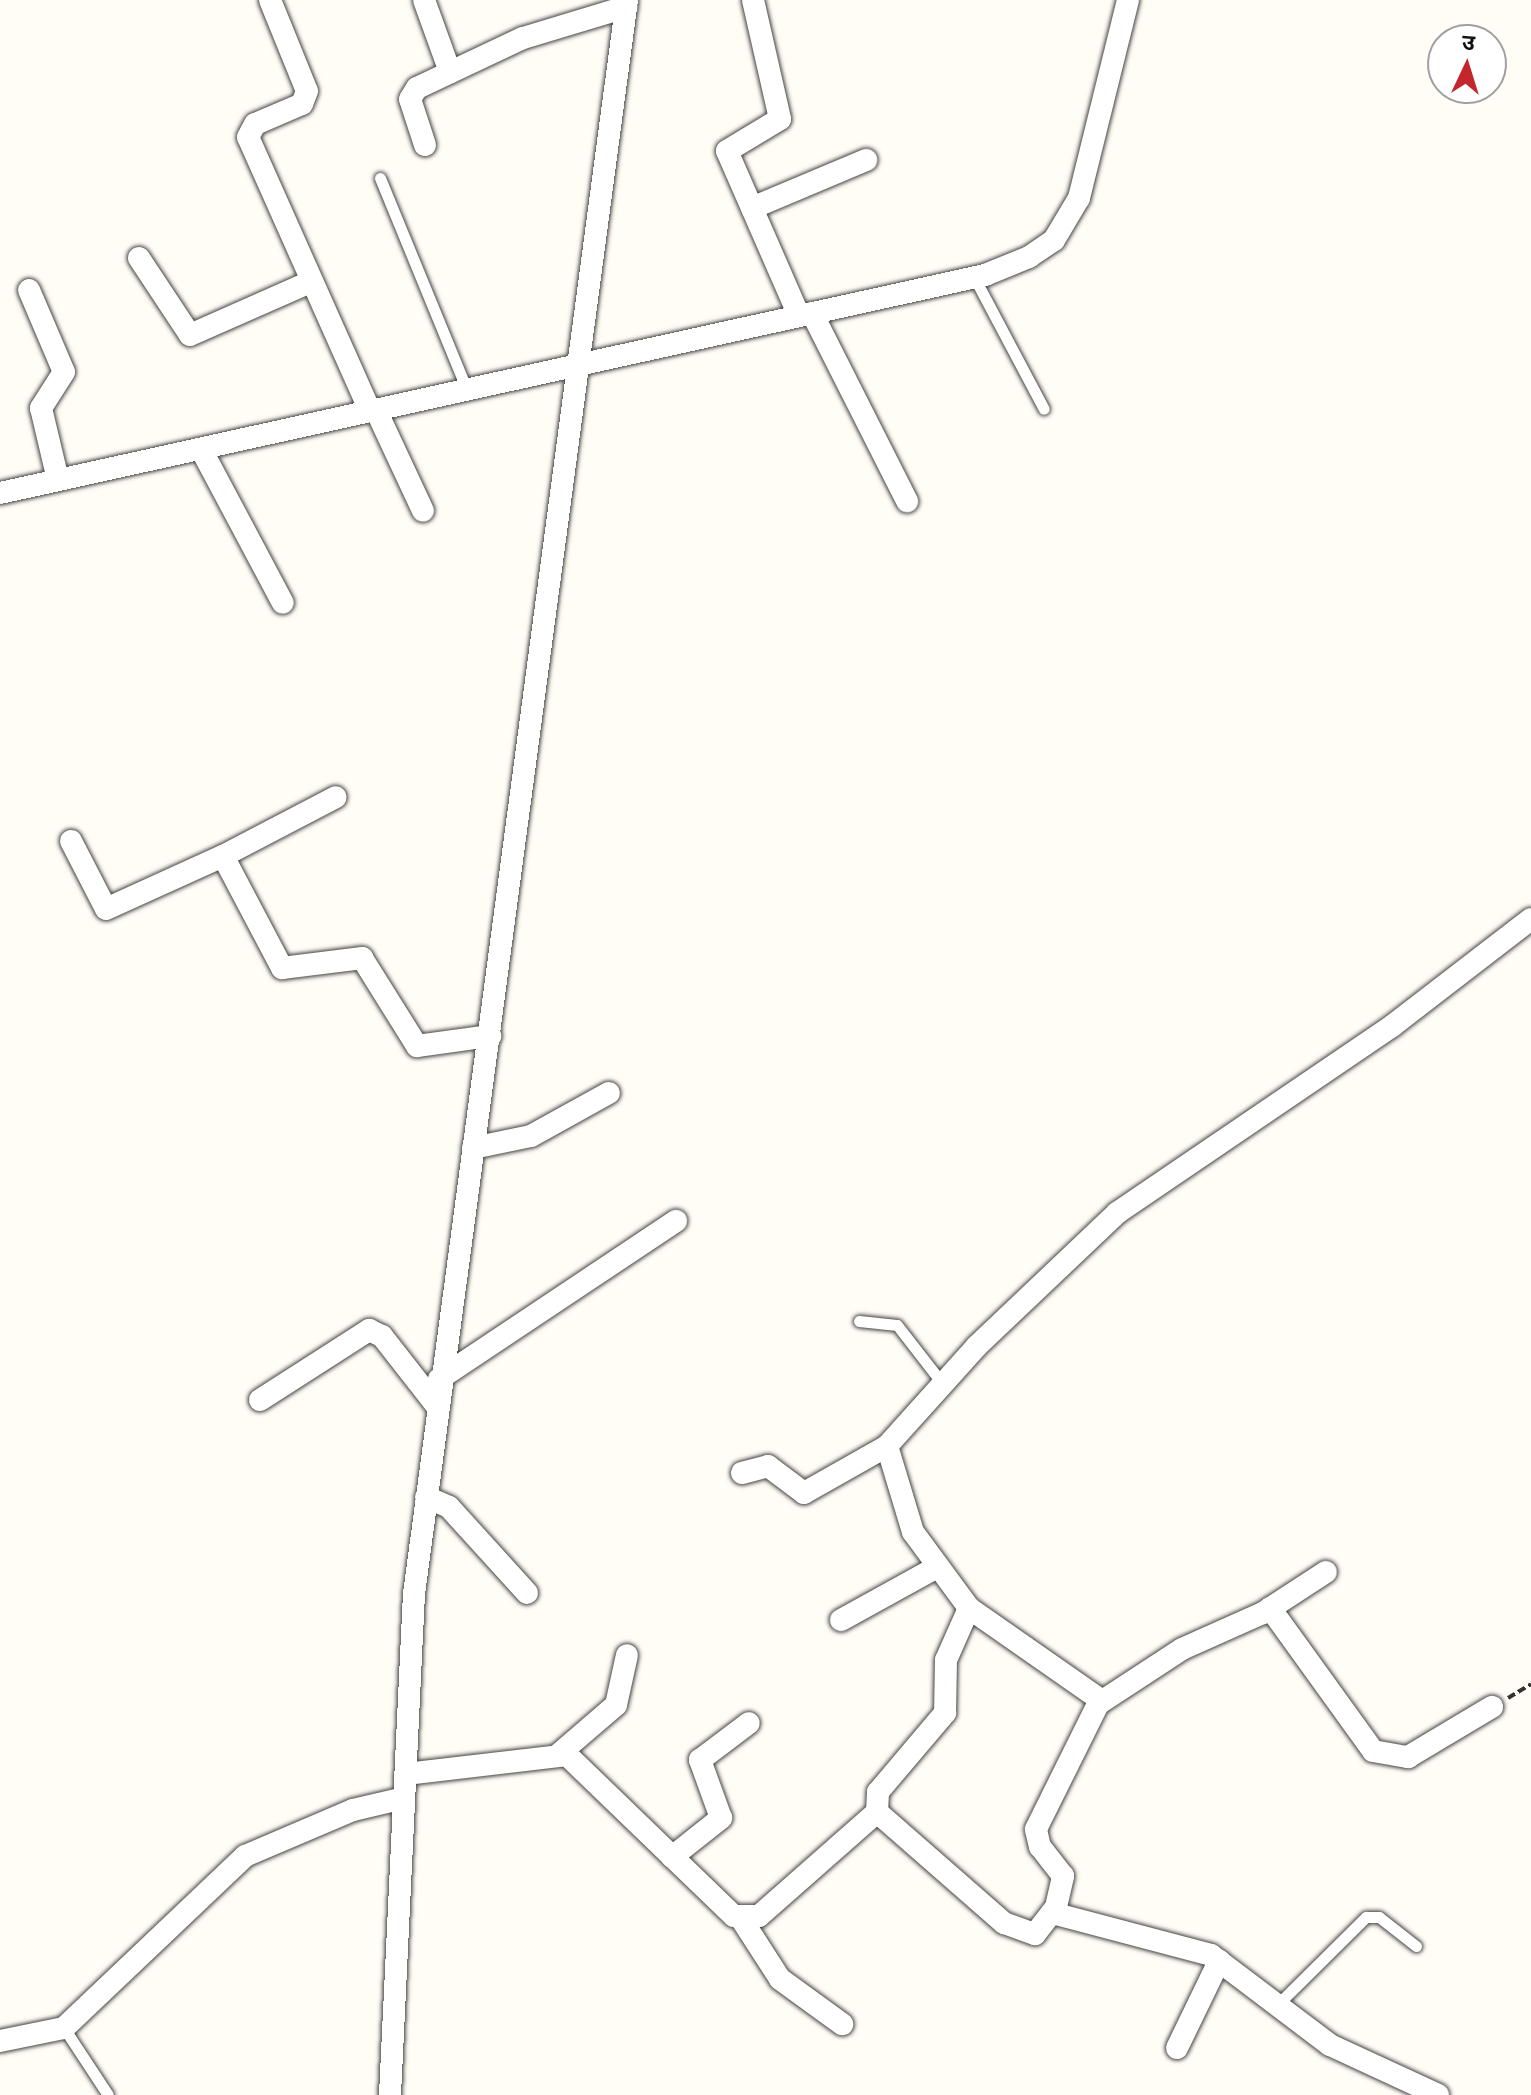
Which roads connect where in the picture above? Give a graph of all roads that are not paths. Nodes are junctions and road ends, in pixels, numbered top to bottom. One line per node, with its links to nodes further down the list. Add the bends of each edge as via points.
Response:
1 (270, 0): 12 (street, via 307,91 302,104 255,124 248,137)
2 (424, 0): 6 (street)
3 (753, 0): 10 (street, via 780,115 777,123 727,147)
4 (1125, 2): 13 (street, via 1069,223 1029,257)
5 (627, 4): 6 (street, via 523,38); 16 (street)
6 (450, 72): 7 (street, via 410,96)
7 (425, 145)
8 (866, 160): 10 (street)
9 (380, 178): 17 (lane)
10 (752, 208): 15 (street)
11 (139, 258): 12 (street, via 190,335)
12 (310, 282): 19 (street)
13 (977, 283): 15 (street); 18 (lane)
14 (29, 290): 21 (street, via 64,372 41,408)
15 (812, 319): 16 (street); 23 (street)
16 (581, 364): 17 (street); 30 (street)
17 (467, 390): 19 (street)
18 (1044, 409)
19 (377, 417): 20 (street); 24 (street)
20 (204, 457): 21 (street); 25 (street)
21 (58, 480): 22 (street)
22 (0, 493)
23 (907, 501)
24 (423, 511)
25 (283, 603)
26 (336, 797): 28 (street)
27 (71, 841): 28 (street, via 98,904 109,910)
28 (223, 856): 30 (street, via 282,968 362,958 417,1046)
29 (1531, 919): 36 (street, via 1392,1026 1129,1204)
30 (490, 1036): 32 (street)
31 (609, 1093): 32 (street, via 531,1136)
32 (473, 1148): 35 (street)
33 (676, 1221): 35 (street)
34 (859, 1321): 36 (lane, via 897,1325)
35 (439, 1379): 38 (street)
36 (942, 1383): 39 (street)
37 (260, 1400): 38 (street, via 369,1330 382,1336)
38 (436, 1405): 41 (street)
39 (887, 1446): 40 (street, via 804,1493 768,1466); 42 (street, via 901,1472 904,1511)
40 (742, 1473)
41 (426, 1497): 44 (street, via 449,1507); 53 (street)
42 (937, 1567): 45 (street); 47 (street)
43 (1326, 1572): 46 (street)
44 (527, 1593)
45 (969, 1608): 49 (street); 55 (street, via 946,1660 945,1713 878,1792)
46 (1270, 1608): 49 (street, via 1182,1649); 50 (street, via 1373,1751 1408,1757)
47 (841, 1620)
48 (627, 1655): 52 (street, via 616,1705)
49 (1101, 1700): 57 (street, via 1036,1829 1040,1847 1063,1876)
50 (1492, 1707)
51 (749, 1723): 56 (street, via 700,1760 721,1818)
52 (559, 1754): 53 (street); 56 (street, via 576,1761)
53 (406, 1774): 54 (street)
54 (404, 1798): 63 (street, via 353,1810 245,1856); 67 (street)
55 (877, 1812): 57 (street, via 1020,1934 1035,1934); 58 (street, via 759,1916)
56 (672, 1857): 58 (street)
57 (1052, 1913): 60 (street, via 1166,1939)
58 (742, 1920): 62 (street, via 780,1979)
59 (1416, 1946): 61 (lane, via 1379,1917 1366,1917)
60 (1219, 1961): 61 (street); 65 (street)
61 (1278, 2004): 68 (street, via 1330,2045)
62 (842, 2024)
63 (64, 2028): 64 (street); 66 (lane)
64 (0, 2041)
65 (1177, 2048)
66 (108, 2095)
67 (390, 2095)
68 (1438, 2095)

